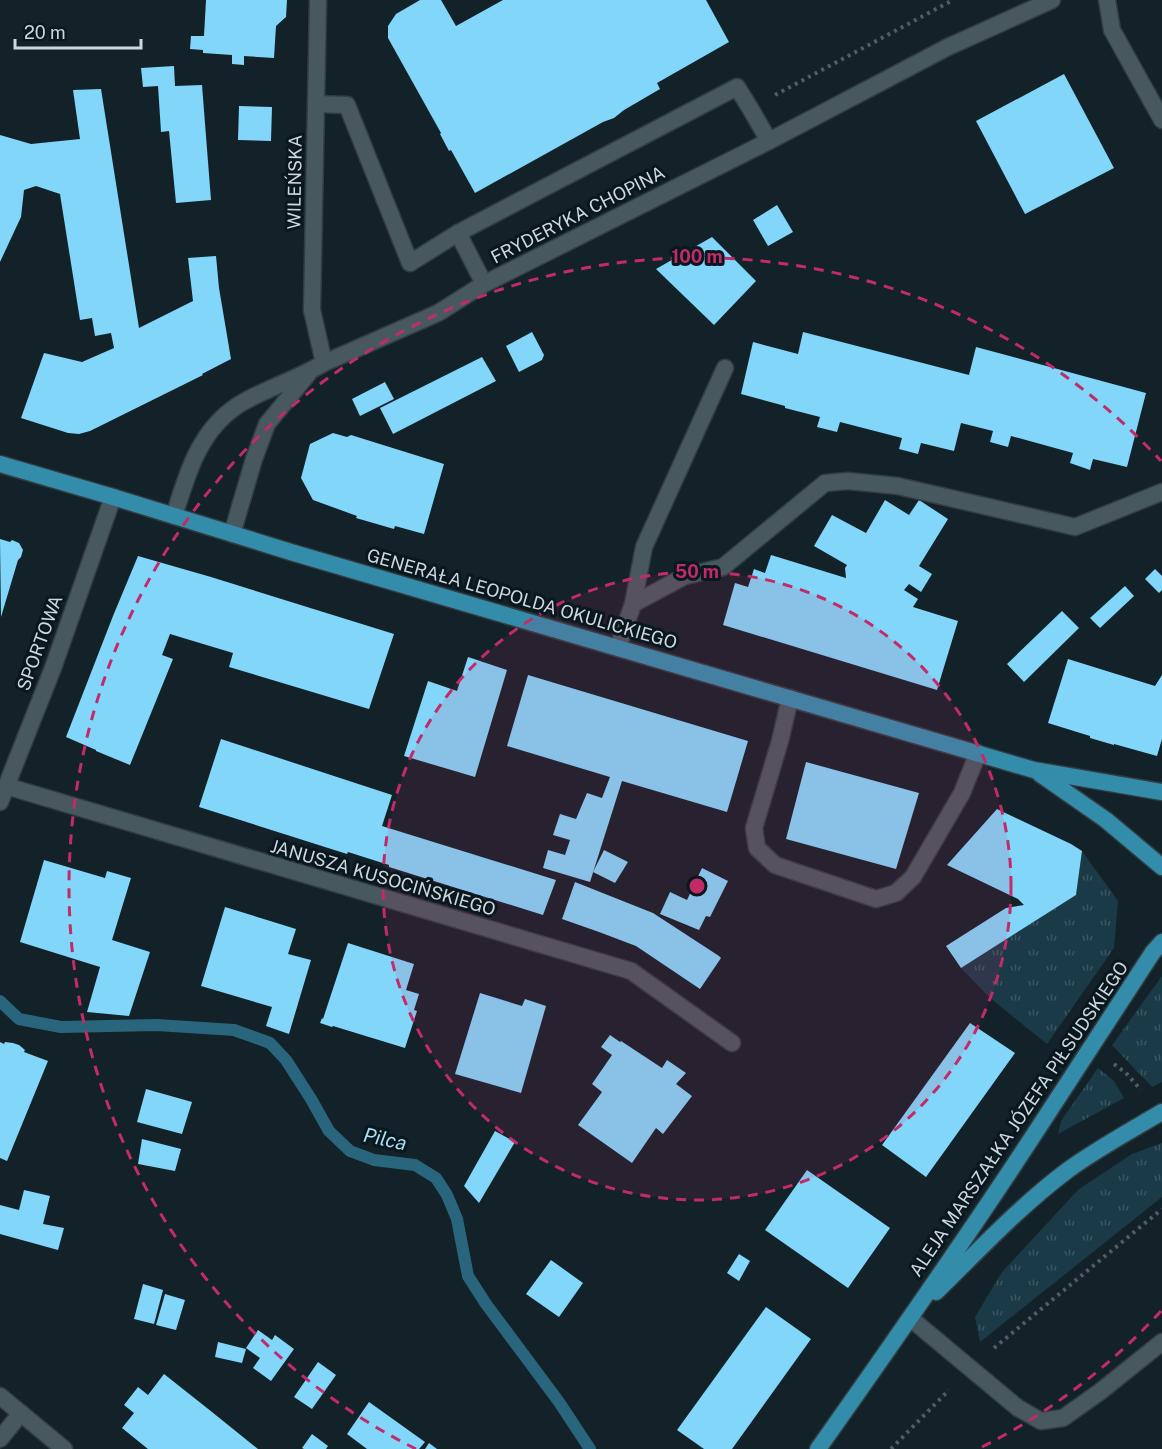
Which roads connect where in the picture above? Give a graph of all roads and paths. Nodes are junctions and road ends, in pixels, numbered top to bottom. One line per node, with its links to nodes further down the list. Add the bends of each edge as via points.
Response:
1 (318, 0): 4 (street, WILEŃSKA)
2 (1052, 0): 6 (street, FRYDERYKA CHOPINA, via 948,47)
3 (1107, 0): 5 (street, via 1112,30)
4 (316, 104): 7 (street, via 346,105 410,264); 9 (street, WILEŃSKA, via 312,310)
5 (1162, 120)
6 (769, 141): 7 (street, via 737,87); 8 (street, FRYDERYKA CHOPINA)
7 (458, 233): 8 (street)
8 (484, 284): 9 (street, FRYDERYKA CHOPINA, via 438,313)
9 (317, 367): 14 (street, FRYDERYKA CHOPINA, via 244,401 221,418 191,463); 15 (street, via 267,424)
10 (725, 368): 16 (street, via 644,547)
11 (0, 464): 13 (main road, GENERAŁA LEOPOLDA OKULICKIEGO)
12 (1162, 492): 16 (street, via 1075,527 898,486 825,483 723,567 685,576)
13 (113, 497): 14 (main road, GENERAŁA LEOPOLDA OKULICKIEGO); 22 (street, SPORTOWA, via 53,668)
14 (174, 516): 15 (main road, GENERAŁA LEOPOLDA OKULICKIEGO)
15 (232, 534): 17 (main road, GENERAŁA LEOPOLDA OKULICKIEGO)
16 (633, 604): 17 (street)
17 (618, 647): 18 (main road, GENERAŁA LEOPOLDA OKULICKIEGO)
18 (790, 698): 19 (main road, GENERAŁA LEOPOLDA OKULICKIEGO); 19 (street, via 754,828 757,848 775,865 876,899 896,893 913,877 962,793)
19 (978, 753): 20 (main road, GENERAŁA LEOPOLDA OKULICKIEGO)
20 (1034, 770): 21 (main road, GENERAŁA LEOPOLDA OKULICKIEGO); 23 (main road, GENERAŁA LEOPOLDA OKULICKIEGO, via 1106,820)
21 (1162, 792)
22 (3, 794): 25 (street, JANUSZA KUSOCIŃSKIEGO, via 631,971)
23 (1162, 867)
24 (1162, 942): 26 (main road, ALEJA MARSZAŁKA JÓZEFA PIŁSUDSKIEGO)
25 (732, 1043)
26 (1091, 1046): 27 (path, via 1126,1073); 29 (main road, ALEJA MARSZAŁKA JÓZEFA PIŁSUDSKIEGO)
27 (1162, 1112): 29 (main road, ALEJA MARSZAŁKA JÓZEFA PIŁSUDSKIEGO, via 1068,1170 1015,1214)
28 (1162, 1209): 31 (path)
29 (910, 1318): 31 (street); 36 (main road, ALEJA MARSZAŁKA JÓZEFA PIŁSUDSKIEGO)
30 (1162, 1342): 31 (street, via 1064,1418 1041,1421 1018,1408)
31 (971, 1368): 37 (path)
32 (0, 1396): 33 (street)
33 (21, 1413): 34 (street); 35 (street)
34 (0, 1439)
35 (64, 1449)
36 (818, 1449)
37 (891, 1449)

